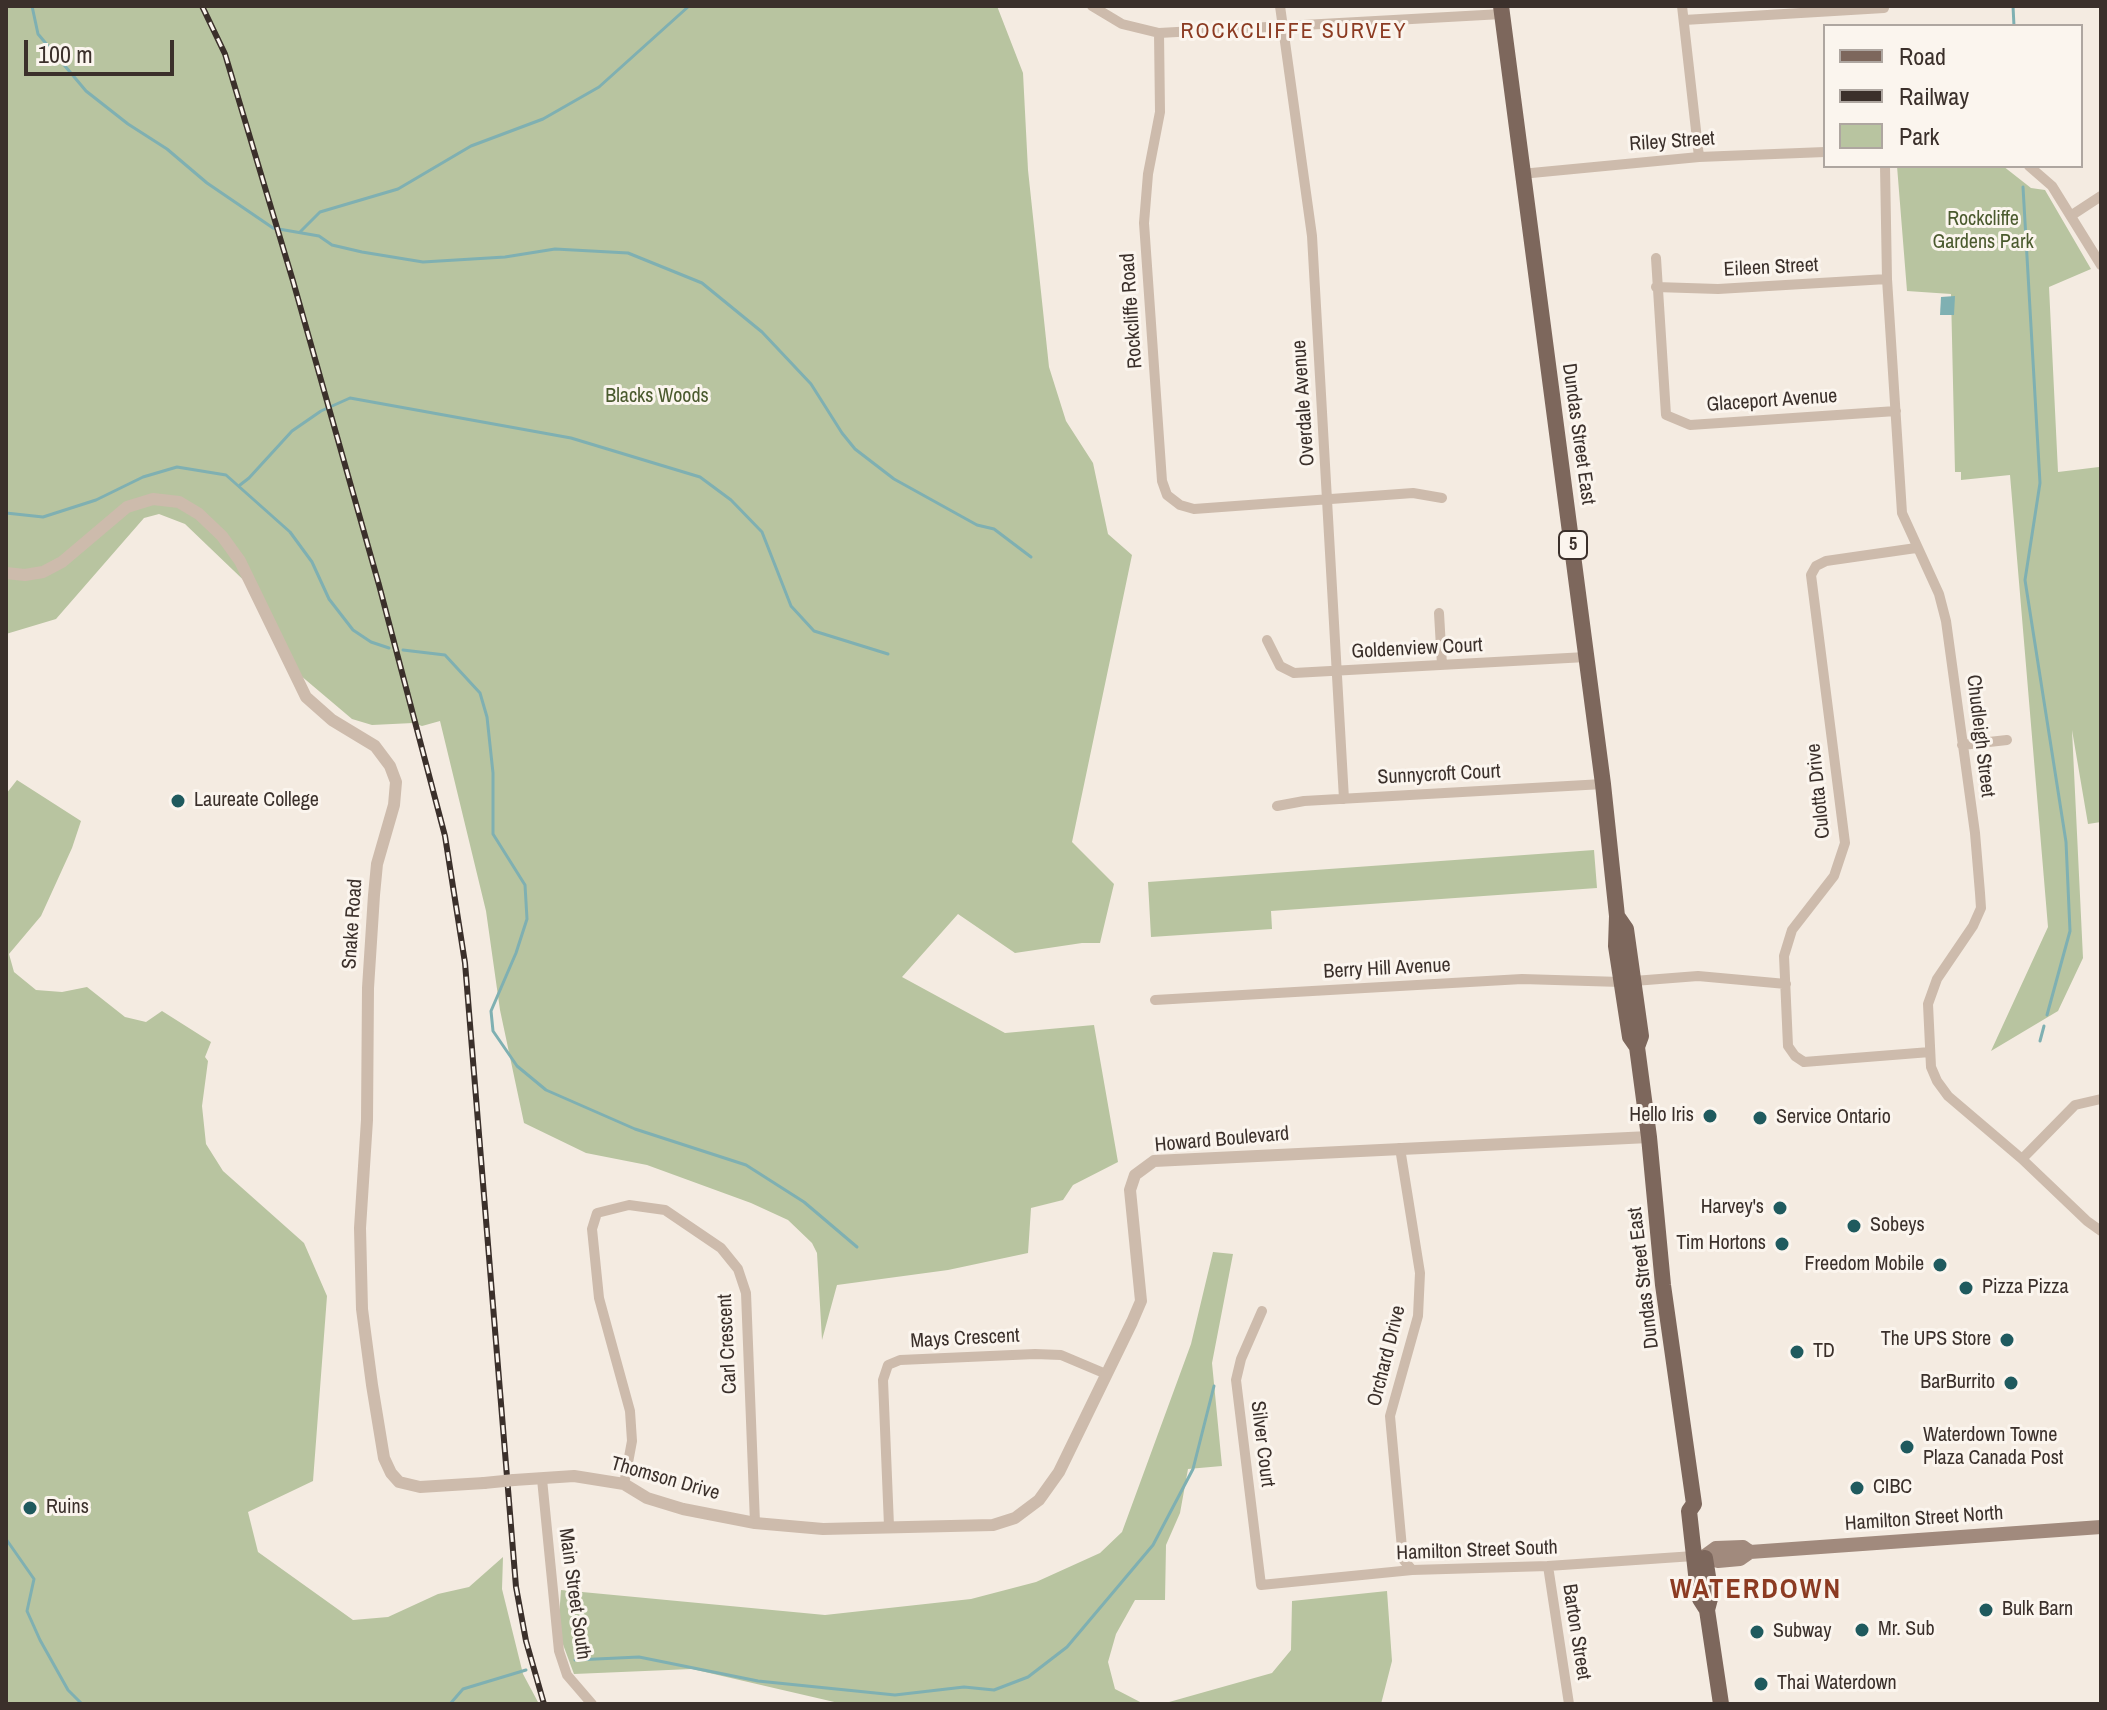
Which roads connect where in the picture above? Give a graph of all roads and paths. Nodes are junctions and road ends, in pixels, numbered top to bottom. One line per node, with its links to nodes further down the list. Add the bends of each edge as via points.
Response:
1 (1092, 6): 8 (street, via 1122,24)
2 (1280, 6): 7 (street, Overdale Avenue)
3 (1682, 6): 6 (street)
4 (1884, 6): 6 (street)
5 (1502, 10): 7 (street); 13 (main road, Dundas Street East / 5)
6 (1684, 20): 10 (street)
7 (1283, 27): 8 (street); 22 (street, Overdale Avenue, via 1312,236)
8 (1159, 33): 22 (street, Rockcliffe Road, via 1160,112 1144,223 1167,495 1194,509)
9 (1823, 152): 10 (street, Riley Street)
10 (1699, 157): 13 (street, Riley Street)
11 (1885, 168): 18 (street, Chudleigh Street)
12 (2031, 168): 15 (street)
13 (1521, 174): 27 (main road, Dundas Street East / 5)
14 (2101, 196): 15 (street)
15 (2072, 215): 17 (street)
16 (1656, 258): 19 (street, Glaceport Avenue)
17 (2101, 265)
18 (1887, 279): 19 (street, Eileen Street, via 1718,289); 20 (street, Chudleigh Street)
19 (1656, 287): 20 (street, Glaceport Avenue, via 1666,415 1690,425)
20 (1896, 411): 23 (street, Chudleigh Street, via 1902,513)
21 (1442, 498): 22 (street, via 1413,493)
22 (1329, 500): 29 (street, Overdale Avenue)
23 (1916, 548): 31 (street, Chudleigh Street, via 1946,621); 36 (street, Culotta Drive, via 1826,561 1811,575 1845,843 1834,876 1792,930 1784,956)
24 (6, 573): 46 (street, Snake Road, bridge, via 43,572 62,562 127,507 153,499 179,502 222,536 240,561 306,697 375,746 390,766 396,782 394,805 374,895 360,1228 362,1309 384,1458 399,1482 420,1487)
25 (1439, 613): 28 (street)
26 (1267, 640): 29 (street, Goldenview Court, via 1287,671)
27 (1586, 657): 28 (street, Goldenview Court); 32 (main road, Dundas Street East / 5)
28 (1442, 665): 29 (street, Goldenview Court)
29 (1336, 671): 33 (street, Overdale Avenue)
30 (2007, 740): 31 (street)
31 (1962, 745): 38 (street, Chudleigh Street, via 1981,908 1937,979 1928,1004)
32 (1603, 784): 33 (street, Sunnycroft Court); 35 (main road, Dundas Street East / 5, via 1617,916 1626,929)
33 (1344, 799): 34 (street, Sunnycroft Court)
34 (1277, 806)
35 (1628, 982): 36 (street, Berry Hill Avenue, via 1698,976); 37 (street, Berry Hill Avenue, via 1522,979); 40 (main road, Dundas Street East / 5, via 1641,1036 1637,1047)
36 (1786, 984): 38 (street, Culotta Drive, via 1788,1046 1804,1062)
37 (1155, 1000)
38 (1930, 1052): 42 (street, Chudleigh Street, via 1931,1067 1948,1096)
39 (2101, 1099): 42 (street, via 2075,1105)
40 (1649, 1137): 41 (street, Howard Boulevard); 52 (main road, Dundas Street East / 5, via 1663,1285 1694,1504 1700,1510)
41 (1400, 1148): 45 (street, Howard Boulevard, via 1154,1161 1135,1175 1130,1190 1141,1301); 54 (street, Orchard Drive, via 1420,1273 1418,1316 1390,1416 1403,1559)
42 (2022, 1159): 43 (street, Chudleigh Street)
43 (2101, 1231)
44 (1262, 1311): 55 (street, Silver Court, via 1236,1380)
45 (1106, 1374): 49 (street, Howard Boulevard, via 1059,1472 1039,1500 1015,1518 993,1525); 49 (street, Mays Crescent, via 1061,1355 900,1360 888,1365 883,1380)
46 (542, 1479): 47 (street, Thomson Drive, via 574,1476); 56 (street, Main Street South, via 559,1651 567,1675)
47 (624, 1484): 48 (street, Thomson Drive, via 683,1509); 48 (street, Carl Crescent, via 632,1441 630,1411 599,1298 592,1229 597,1213 629,1205 665,1210 721,1248 738,1269 746,1293)
48 (755, 1523): 51 (street, Thomson Drive)
49 (889, 1526): 51 (street, Howard Boulevard)
50 (2101, 1527): 52 (main road, Hamilton Street North, via 1750,1552 1743,1547 1716,1548)
51 (823, 1529)
52 (1700, 1556): 53 (street, Hamilton Street South); 58 (main road, Dundas Street East / 5, via 1711,1595 1707,1610)
53 (1548, 1566): 54 (street, Hamilton Street South); 57 (street, Barton Street)
54 (1412, 1570): 55 (street, Hamilton Street South)
55 (1261, 1585)
56 (592, 1704)
57 (1569, 1704)
58 (1721, 1704)

